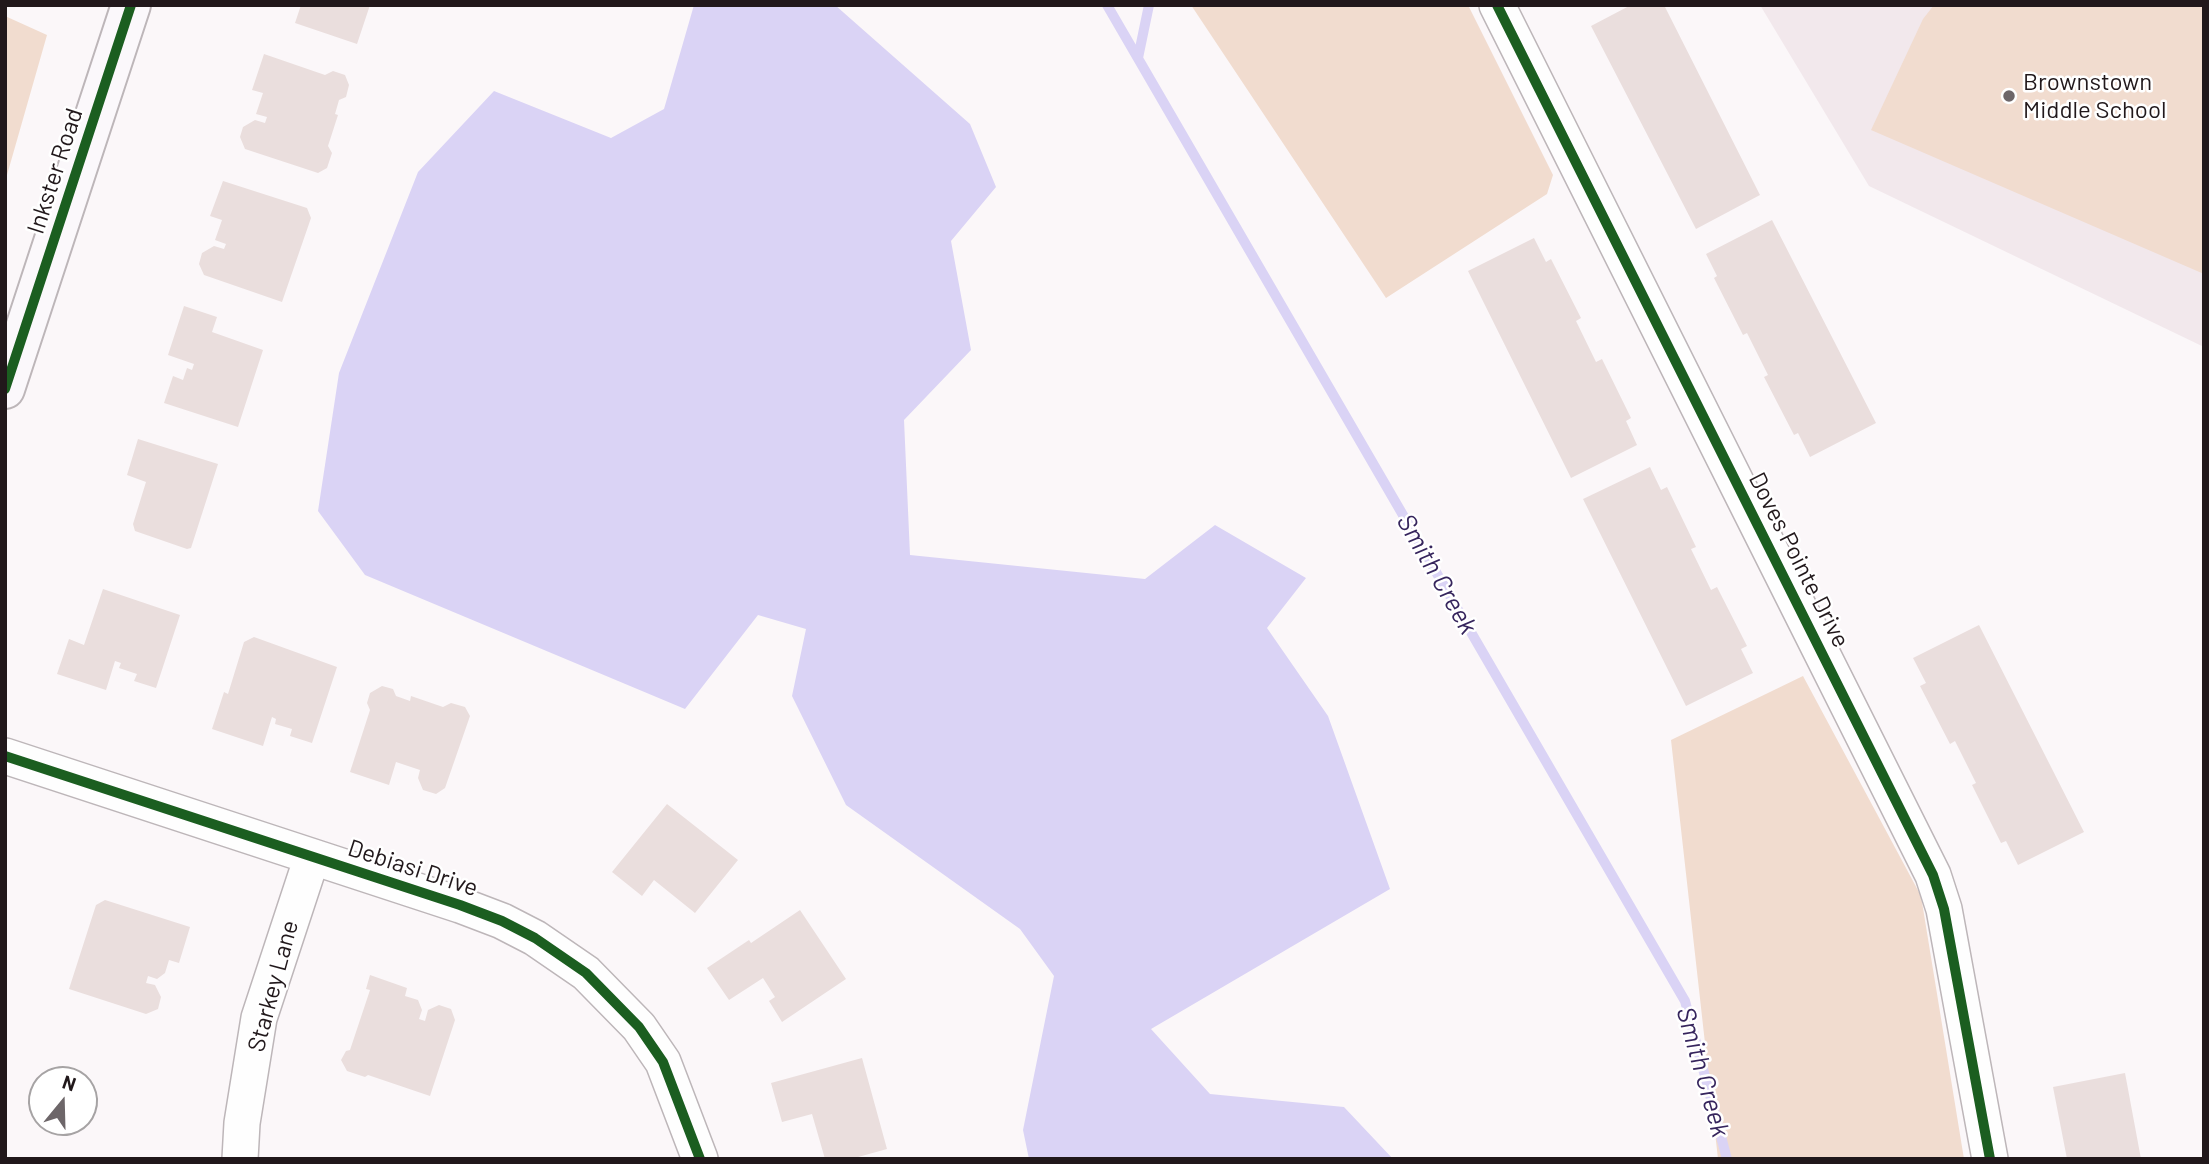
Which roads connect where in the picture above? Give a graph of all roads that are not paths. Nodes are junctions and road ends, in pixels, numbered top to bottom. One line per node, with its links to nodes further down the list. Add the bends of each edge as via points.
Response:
1 (131, 5): 3 (street, Inkster Road)
2 (1497, 5): 8 (street, Doves Pointe Drive, via 1933,875 1944,909)
3 (5, 389)
4 (5, 756): 5 (street, Debiasi Drive)
5 (312, 857): 6 (street, Starkey Lane, via 259,1018); 7 (street, Debiasi Drive, via 502,921 586,973 639,1027 663,1062)
6 (240, 1159)
7 (700, 1159)
8 (1990, 1159)

